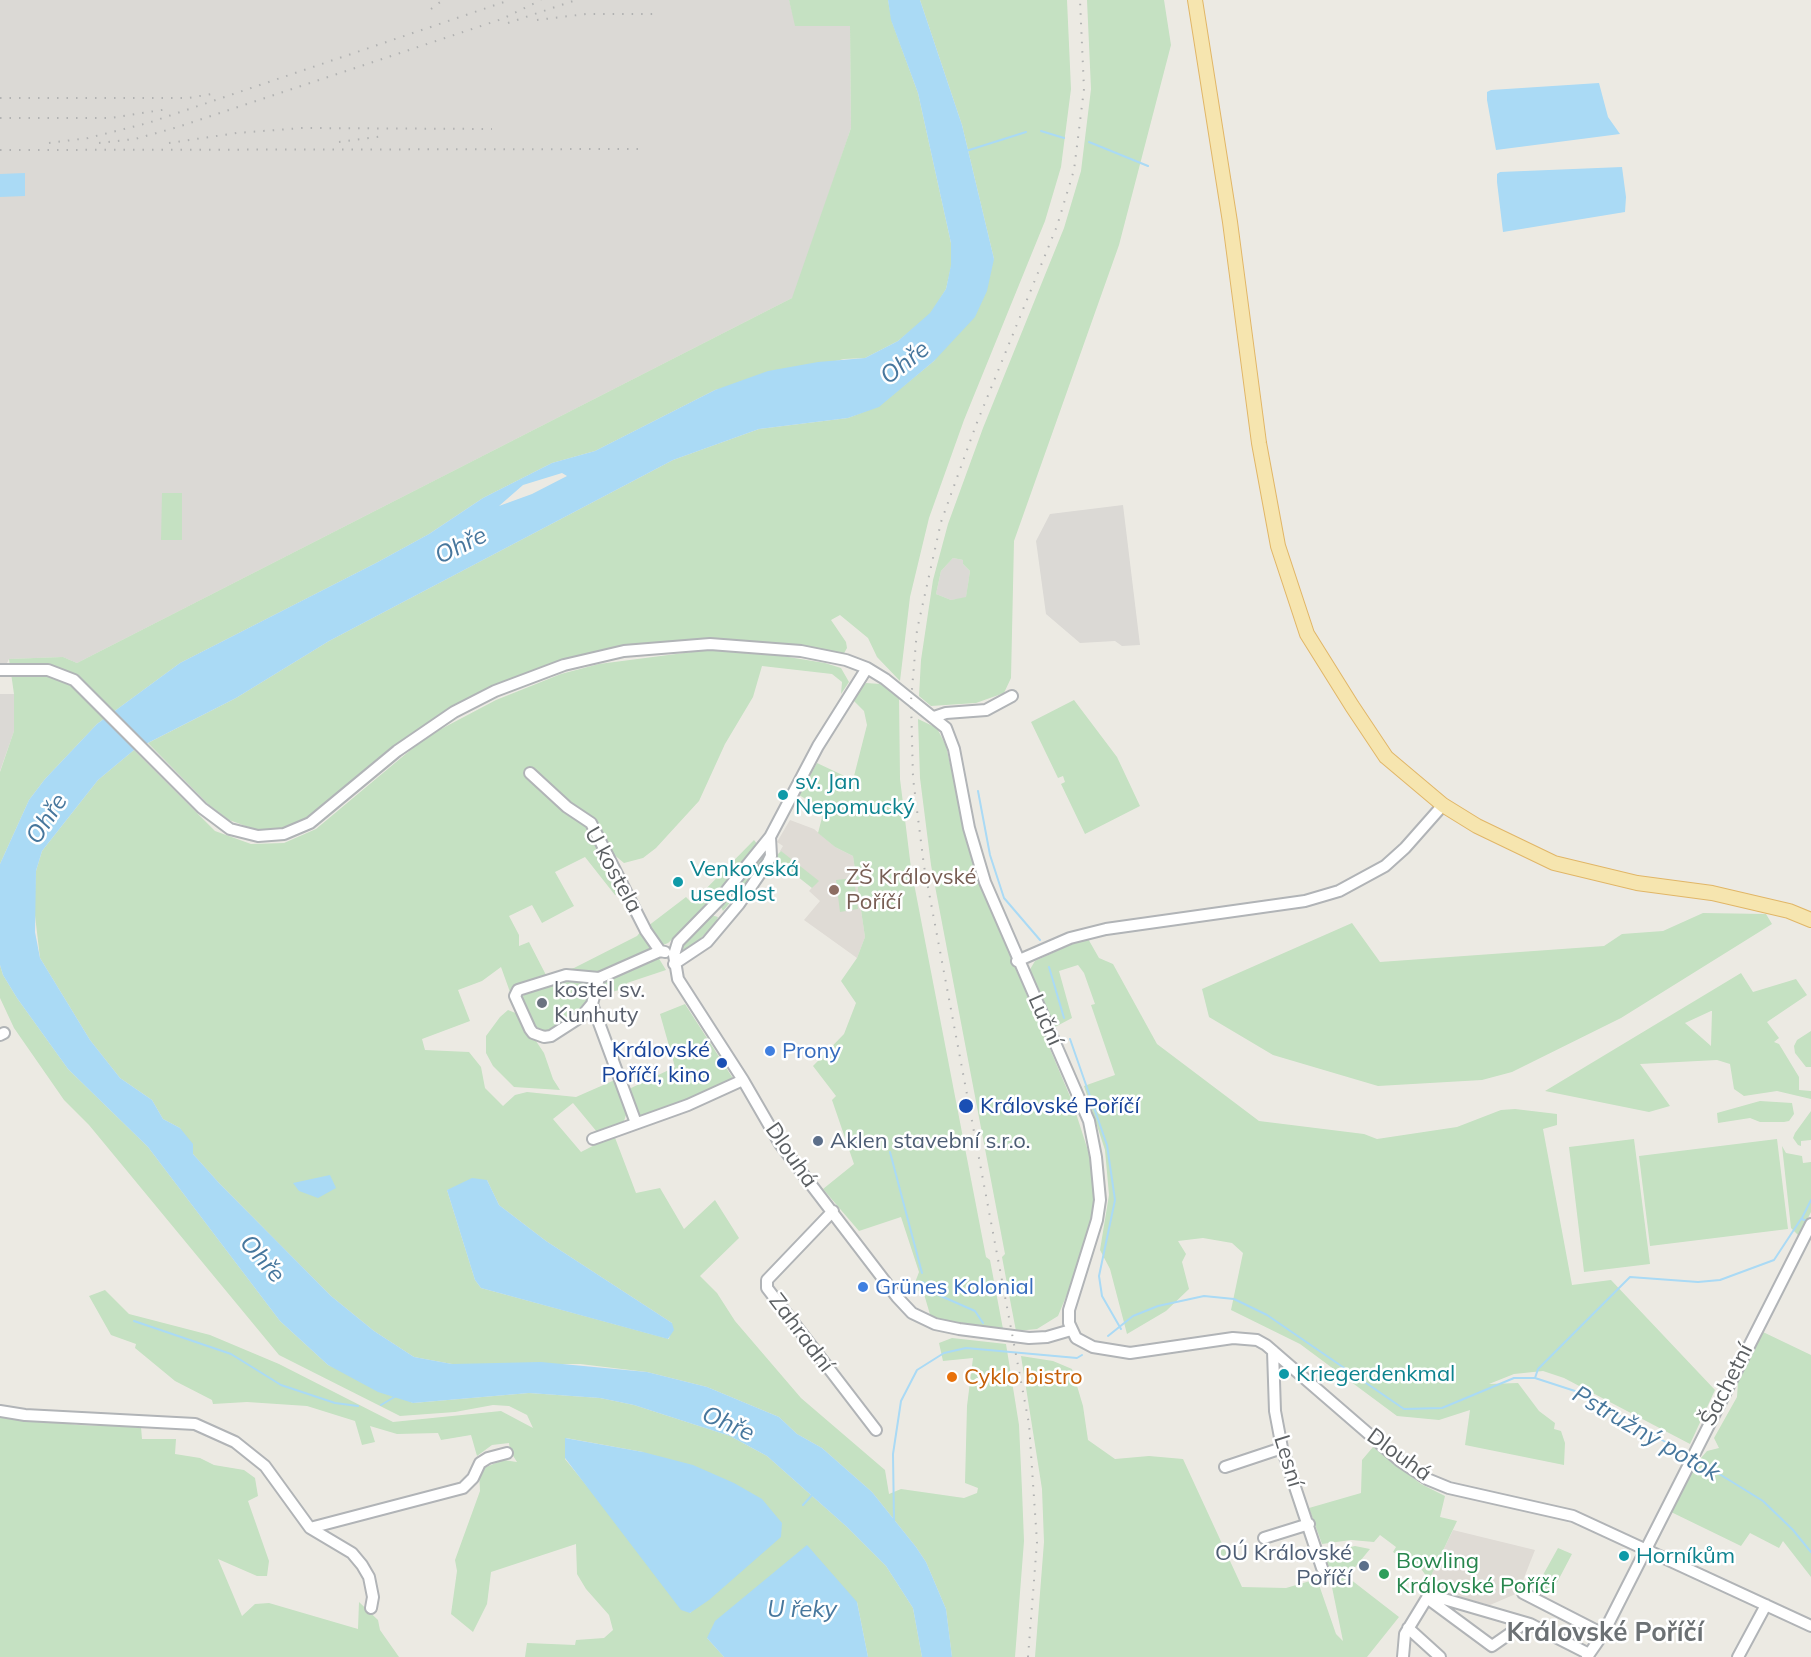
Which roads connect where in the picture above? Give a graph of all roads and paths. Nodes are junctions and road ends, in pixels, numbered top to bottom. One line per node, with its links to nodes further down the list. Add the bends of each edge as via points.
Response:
1 (1195, 0): 7 (main road, via 1259,443 1278,546 1307,634 1352,706 1386,757)
2 (867, 668): 3 (street, Luční, via 801,651 710,644 634,650 564,665 495,691 454,712 397,751 310,823 273,836 244,835 218,822 85,690 62,674); 5 (street, Luční); 8 (street, via 822,739)
3 (0, 670)
4 (1012, 696): 5 (street, via 986,710)
5 (934, 717): 12 (street, Luční, via 946,728 954,749 969,828 985,882)
6 (530, 773): 10 (street, U kostela, via 591,823)
7 (1443, 805): 9 (main road, via 1554,863 1637,883 1712,893); 12 (street, via 1385,866 1339,891 1305,902 1106,929 1070,938)
8 (770, 837): 11 (street, via 719,900 681,937); 11 (street, via 771,856 739,904 707,942)
9 (1811, 920)
10 (660, 951): 11 (street); 13 (street)
11 (674, 959): 15 (street, Dlouhá, via 678,979)
12 (1017, 961): 20 (street, Luční, via 1089,1121 1096,1157 1100,1200 1070,1305)
13 (599, 978): 14 (street); 14 (street, via 566,975 518,990 515,996 530,1029 544,1037 582,1016)
14 (592, 1004): 16 (street)
15 (743, 1080): 16 (street); 18 (street, Dlouhá, via 780,1144)
16 (636, 1123): 17 (street)
17 (593, 1138)
18 (833, 1211): 20 (street, Dlouhá, via 912,1313 935,1324 1029,1338); 23 (street, Zahradní, via 767,1280 767,1288)
19 (1811, 1224): 30 (street, Šachetní)
20 (1071, 1330): 21 (street, Dlouhá, via 1088,1346 1130,1353 1233,1338 1257,1340)
21 (1273, 1351): 24 (street, Lesní, via 1275,1411); 30 (street, Dlouhá, via 1400,1461 1427,1479 1449,1488 1573,1516)
22 (0, 1411): 28 (street, via 195,1424 235,1442 265,1466)
23 (876, 1430)
24 (1282, 1448): 26 (street); 27 (street, Lesní)
25 (507, 1453): 28 (street, via 480,1463 463,1488)
26 (1225, 1467)
27 (1309, 1524): 29 (street); 31 (street, Lesní)
28 (309, 1528): 35 (street, via 352,1553 362,1565 369,1577)
29 (1264, 1538)
30 (1646, 1548): 34 (street, Dlouhá); 39 (street, Šachetní)
31 (1322, 1568)
32 (1522, 1593): 39 (street)
33 (1427, 1598): 36 (street, via 1444,1599); 36 (street, via 1492,1646); 38 (street)
34 (1766, 1605): 37 (street, Dlouhá); 43 (street)
35 (371, 1608)
36 (1525, 1623): 40 (street)
37 (1811, 1626)
38 (1408, 1628): 41 (street); 42 (street)
39 (1603, 1634): 40 (street, Šachetní)
40 (1588, 1655)
41 (1404, 1657)
42 (1440, 1657)
43 (1738, 1657)

